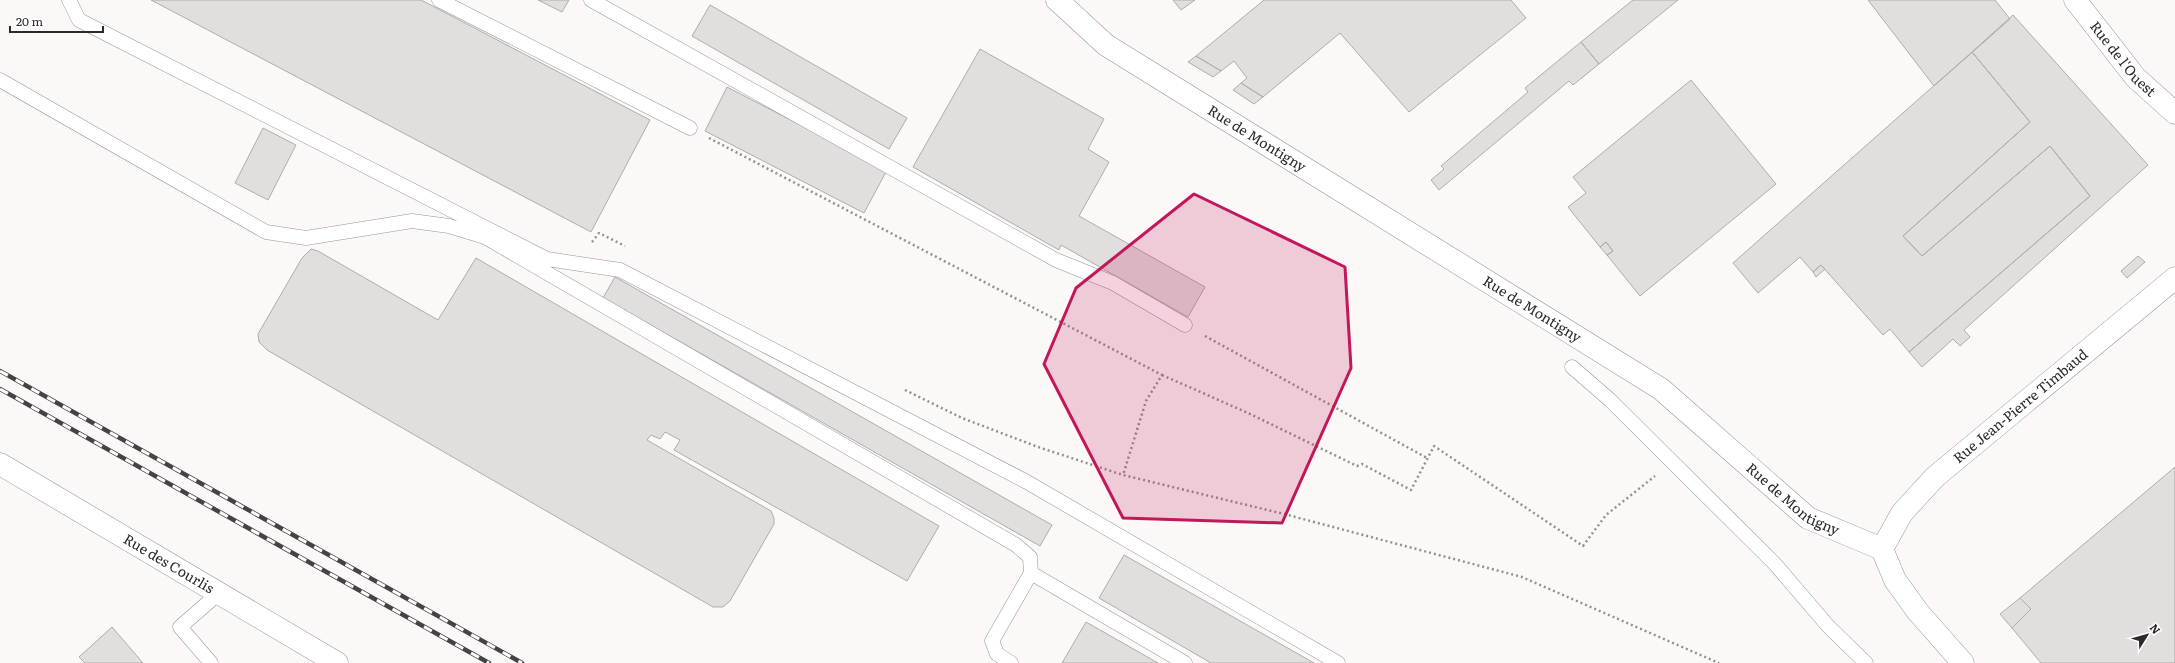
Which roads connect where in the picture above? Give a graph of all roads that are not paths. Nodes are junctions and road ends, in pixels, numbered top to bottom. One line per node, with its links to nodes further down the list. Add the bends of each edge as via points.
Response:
1 (69, 0): 20 (lane, via 79,20 547,259 620,270 1020,478)
2 (439, 0): 8 (lane)
3 (591, 0): 10 (lane, via 1056,260 1113,283)
4 (1057, 0): 13 (street, Rue de Montigny, via 1106,45 1661,389 1808,518)
5 (2075, 0): 7 (street, Rue de l'Ouest, via 2136,78)
6 (0, 80): 14 (lane, via 266,232 306,238 412,221 449,226 485,237 1016,545 1030,557)
7 (2175, 113)
8 (690, 128)
9 (2175, 278): 13 (street, Rue Jean-Pierre Timbaud, via 1935,477 1902,513)
10 (1185, 325)
11 (1572, 367): 21 (lane, via 1610,400 1775,564 1828,626)
12 (0, 464): 15 (street, Rue des Courlis)
13 (1882, 549): 22 (street, via 1895,580 1918,612)
14 (1031, 573): 18 (lane, via 992,641 997,654); 19 (lane)
15 (219, 593): 16 (lane, via 180,627); 17 (street, Rue des Courlis)
16 (211, 663)
17 (338, 663)
18 (1011, 663)
19 (1185, 663)
20 (1338, 663)
21 (1866, 663)
22 (1963, 663)

